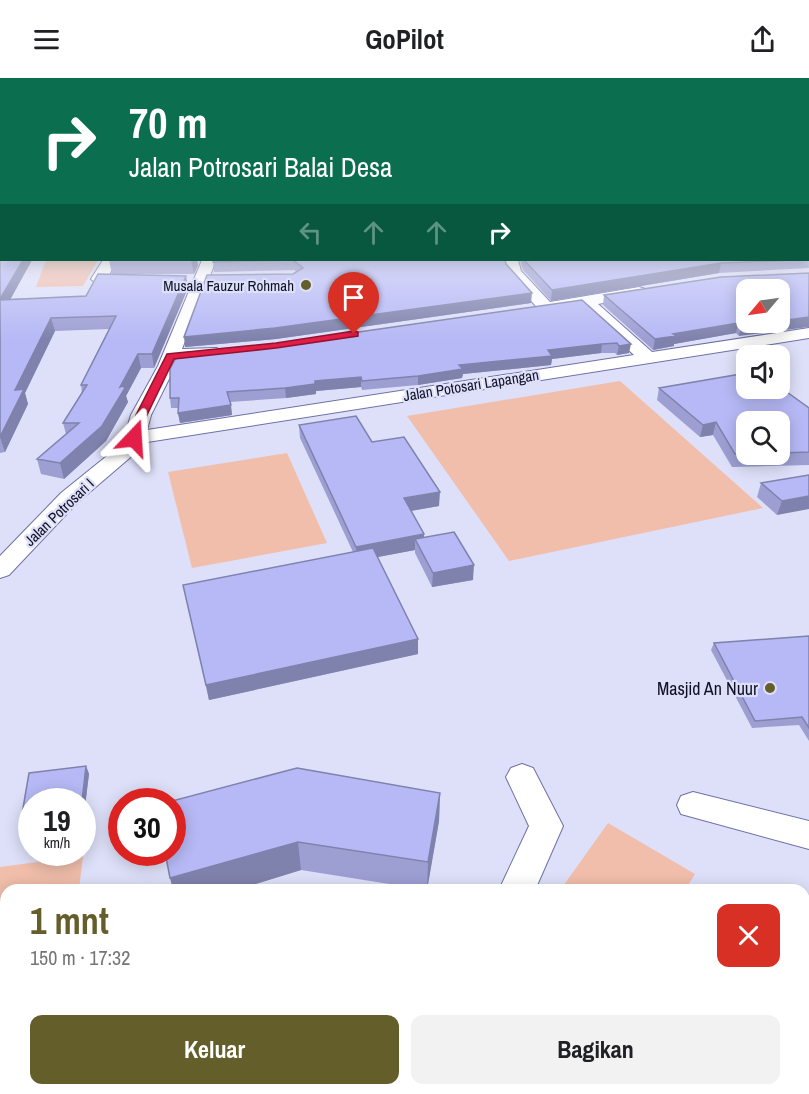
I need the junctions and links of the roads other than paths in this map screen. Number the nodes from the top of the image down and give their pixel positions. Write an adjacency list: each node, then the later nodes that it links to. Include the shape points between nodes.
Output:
1 (109, 261): 4 (street, via 99,279 102,281)
2 (209, 261): 11 (street, Jalan Potrosari I)
3 (511, 261): 7 (street, via 514,272)
4 (141, 282)
5 (658, 289): 6 (street)
6 (585, 301): 7 (street); 12 (street)
7 (546, 308): 8 (street)
8 (524, 311)
9 (809, 333): 12 (street, Jalan Potosari Lapangan)
10 (229, 350): 11 (street)
11 (170, 356): 13 (street, Jalan Potrosari I)
12 (647, 357): 13 (street, Jalan Potosari Lapangan, via 557,364)
13 (134, 438): 14 (street, Jalan Potrosari I, via 126,451 69,498)
14 (0, 570)
15 (522, 777): 18 (street, via 546,826)
16 (693, 805): 17 (street)
17 (809, 835)
18 (520, 884)

